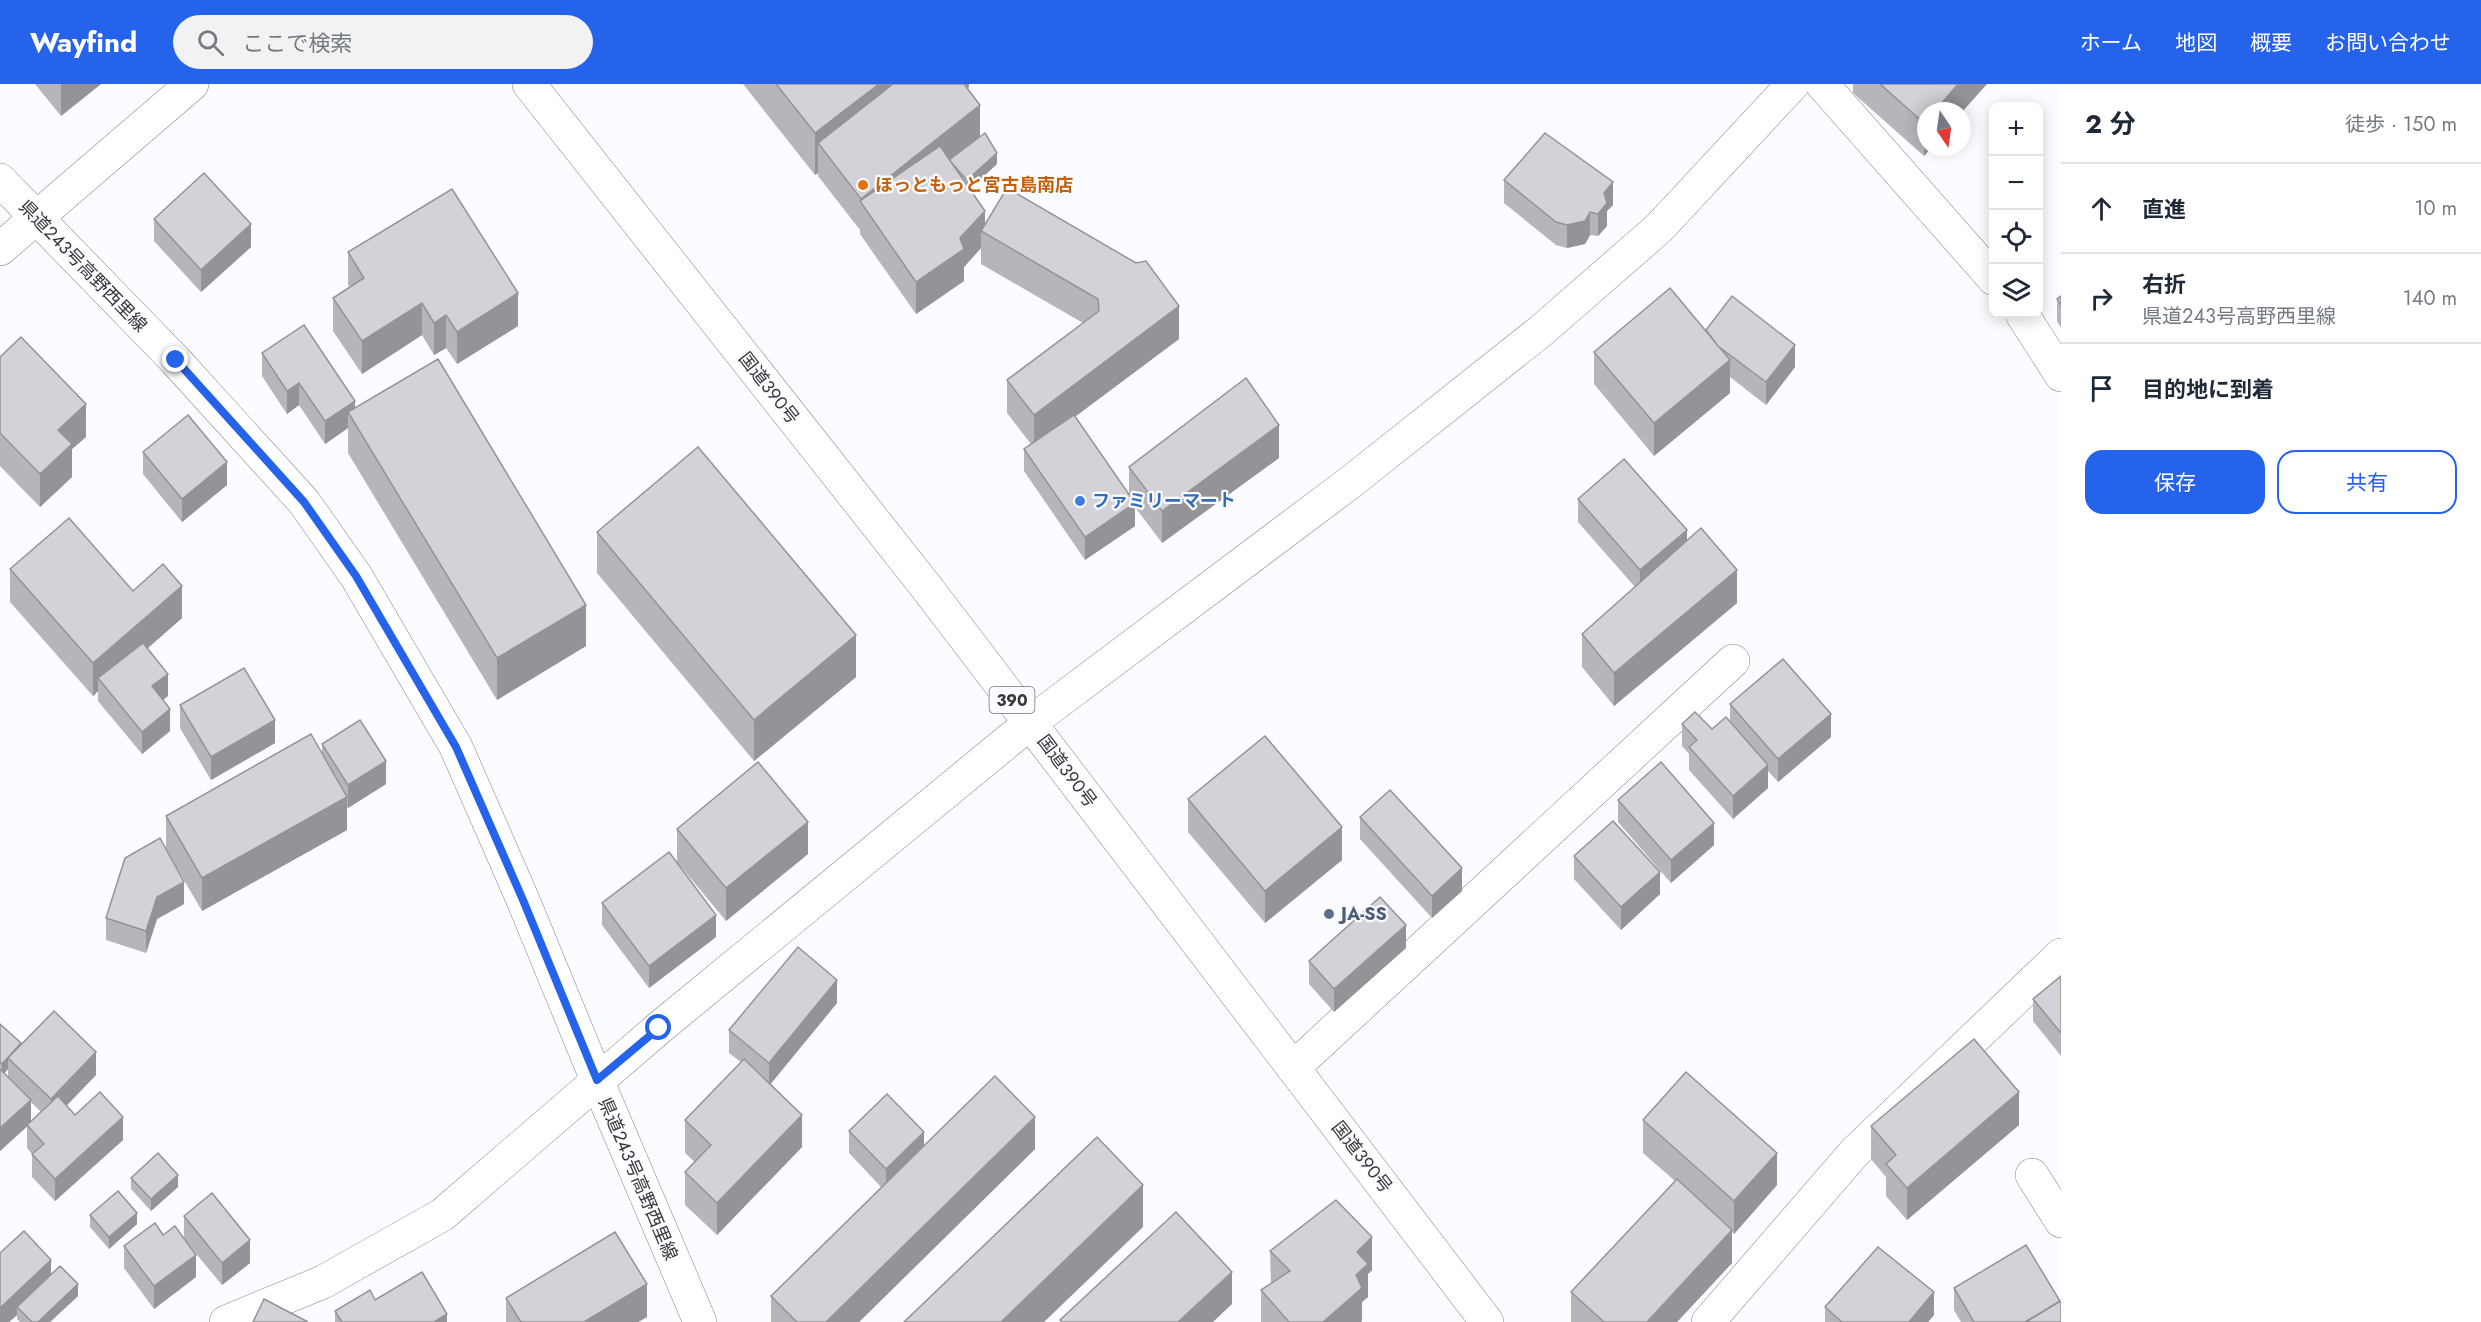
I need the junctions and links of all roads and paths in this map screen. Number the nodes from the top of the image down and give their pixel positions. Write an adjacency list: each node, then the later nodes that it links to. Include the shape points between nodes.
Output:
1 (192, 84): 6 (main road)
2 (529, 84): 12 (main road, 国道390号 / 390)
3 (1793, 84): 12 (main road, via 1659,228 1542,330 1352,481)
4 (1822, 84): 8 (main road)
5 (0, 180): 6 (main road, 県道243号高野西里線)
6 (35, 219): 7 (main road); 15 (main road, 県道243号高野西里線, via 176,360 304,502 356,576 456,747)
7 (0, 249)
8 (1989, 273)
9 (2025, 318): 10 (main road)
10 (2061, 375)
11 (1733, 661): 14 (main road)
12 (1030, 723): 14 (main road, 国道390号 / 390); 15 (main road)
13 (2061, 955): 21 (main road, via 1854,1153)
14 (1293, 1068): 20 (main road, 国道390号 / 390)
15 (597, 1080): 18 (main road, via 442,1215 324,1282); 19 (main road, 県道243号高野西里線)
16 (2032, 1175): 17 (main road)
17 (2061, 1221)
18 (226, 1322)
19 (700, 1322)
20 (1487, 1322)
21 (1708, 1322)

